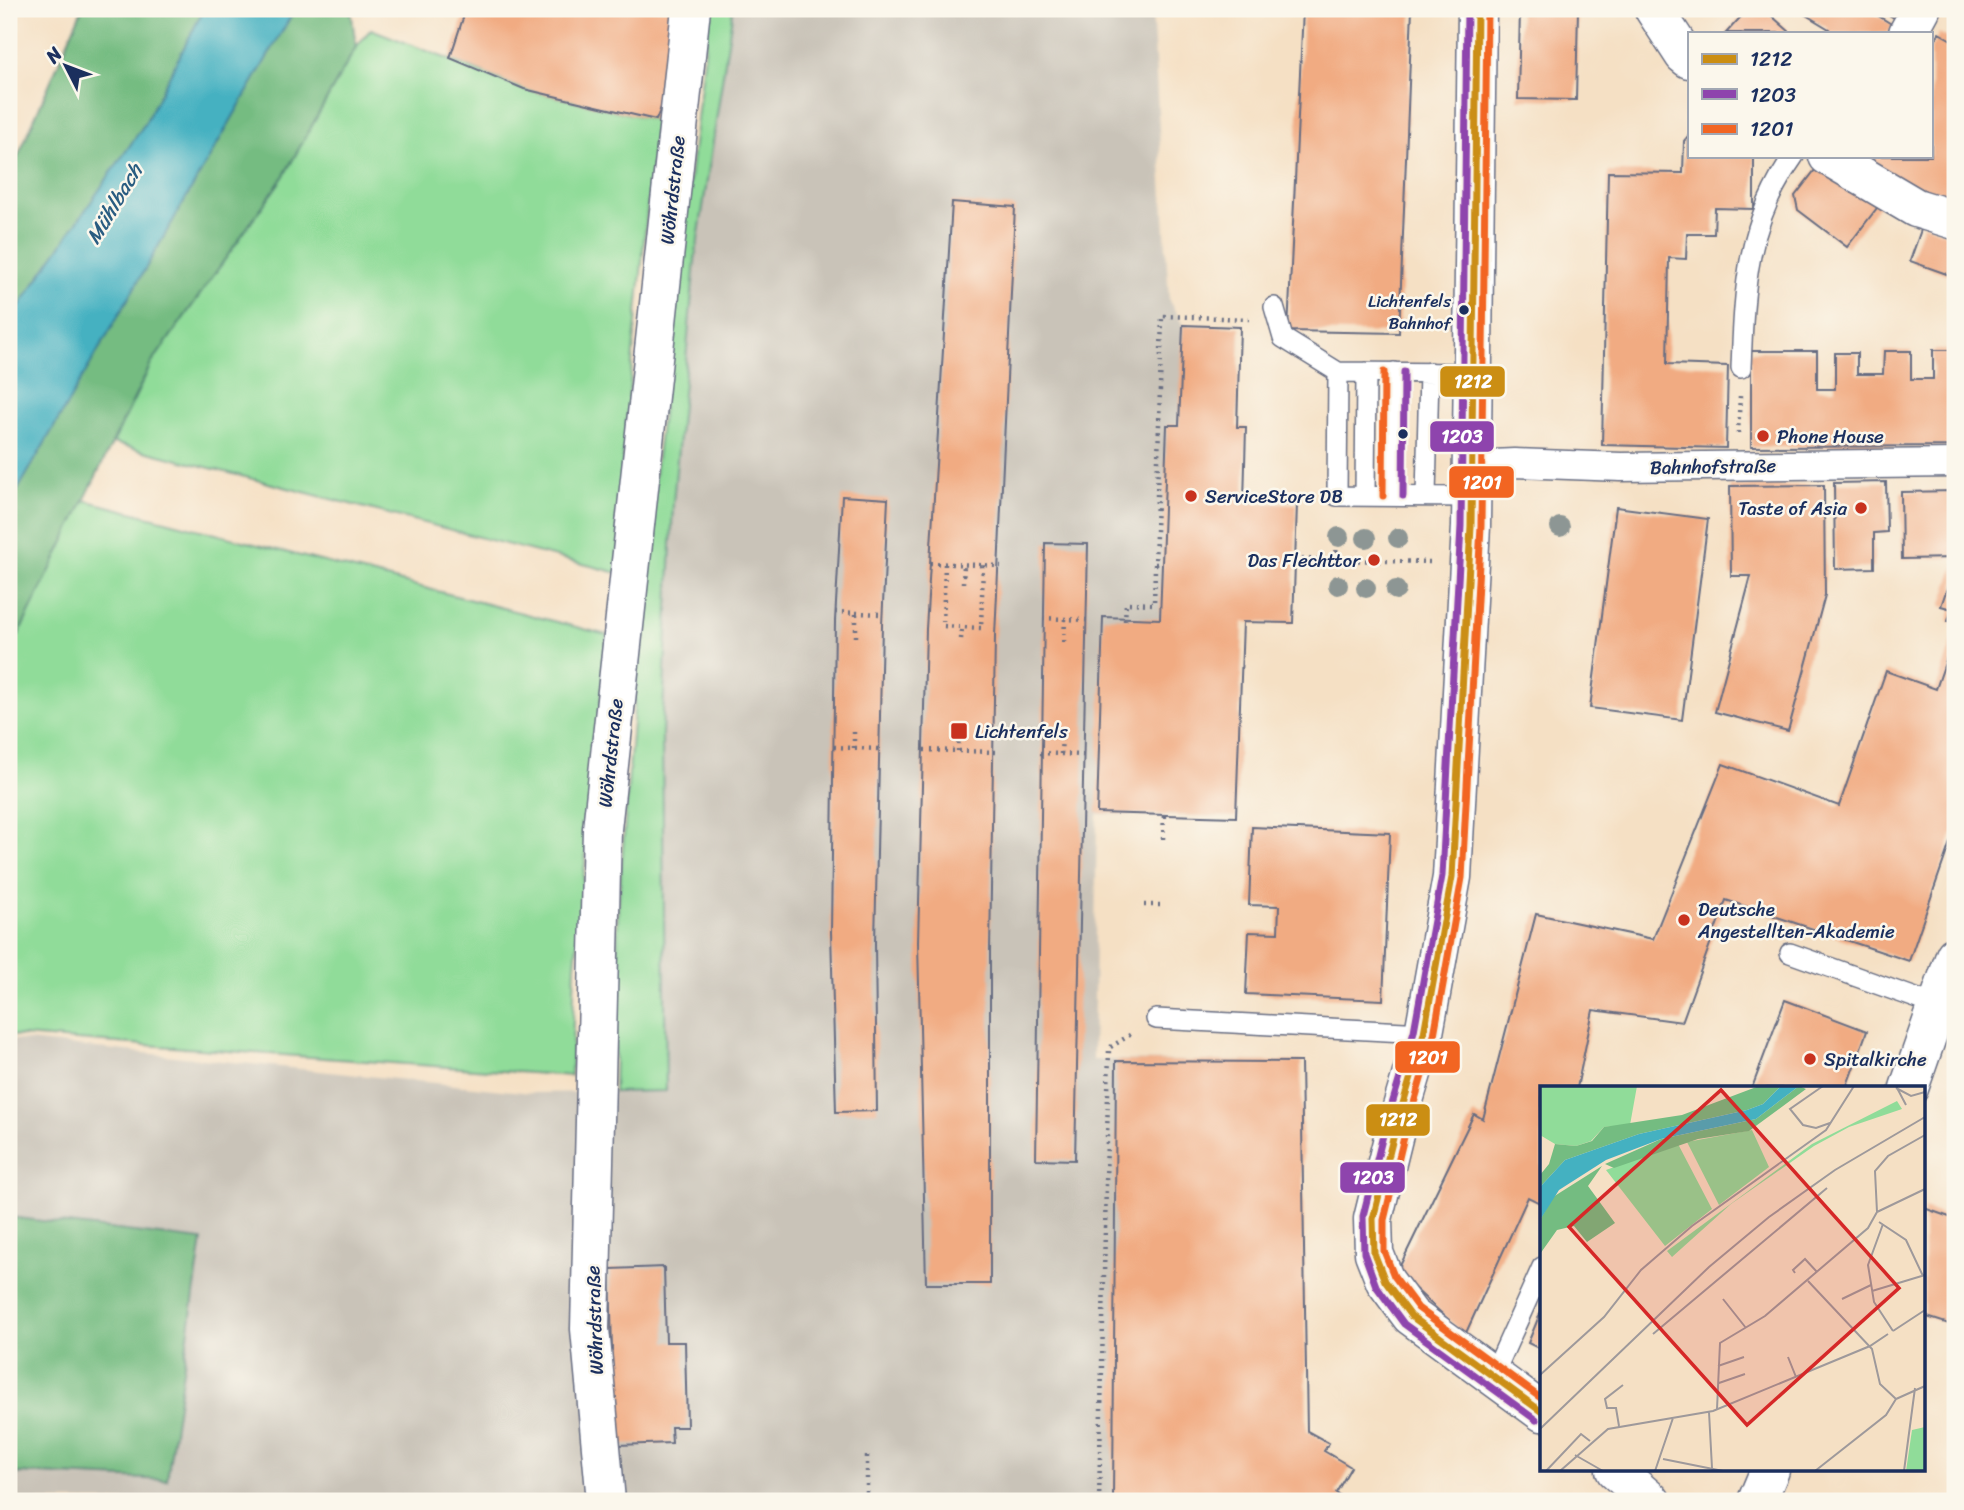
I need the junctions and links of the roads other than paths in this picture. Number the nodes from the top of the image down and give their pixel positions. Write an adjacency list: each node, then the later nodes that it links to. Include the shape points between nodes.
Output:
1 (691, 9): 33 (street, Wöhrdstraße, via 602,828 590,1329)
2 (1477, 9): 16 (street)
3 (1654, 9): 6 (street)
4 (1921, 9): 5 (street)
5 (1909, 32)
6 (1688, 58)
7 (1792, 158): 11 (lane, via 1765,206 1753,245 1744,288)
8 (1837, 158): 9 (street, via 1916,208)
9 (1955, 220)
10 (1277, 316): 12 (lane, via 1283,338)
11 (1741, 368)
12 (1338, 372): 13 (lane); 19 (lane, via 1337,496)
13 (1366, 372): 14 (lane); 19 (lane)
14 (1394, 372): 15 (lane); 20 (lane)
15 (1429, 372): 16 (lane); 21 (lane)
16 (1471, 373): 18 (street)
17 (1955, 463): 18 (street, Bahnhofstraße, via 1621,467 1514,463)
18 (1471, 481): 21 (lane); 26 (street, via 1452,877)
19 (1365, 496): 20 (lane)
20 (1393, 496): 21 (lane)
21 (1426, 496)
22 (1790, 953): 24 (lane)
23 (1955, 956): 24 (street)
24 (1938, 1006): 27 (street)
25 (1156, 1019): 26 (lane)
26 (1424, 1033): 29 (street, via 1374,1219 1374,1253 1385,1281 1411,1316)
27 (1910, 1086)
28 (1540, 1271): 29 (lane)
29 (1493, 1376): 30 (street)
30 (1540, 1411)
31 (1617, 1472): 34 (street)
32 (1769, 1472): 35 (street)
33 (606, 1501)
34 (1651, 1501)
35 (1758, 1501)

